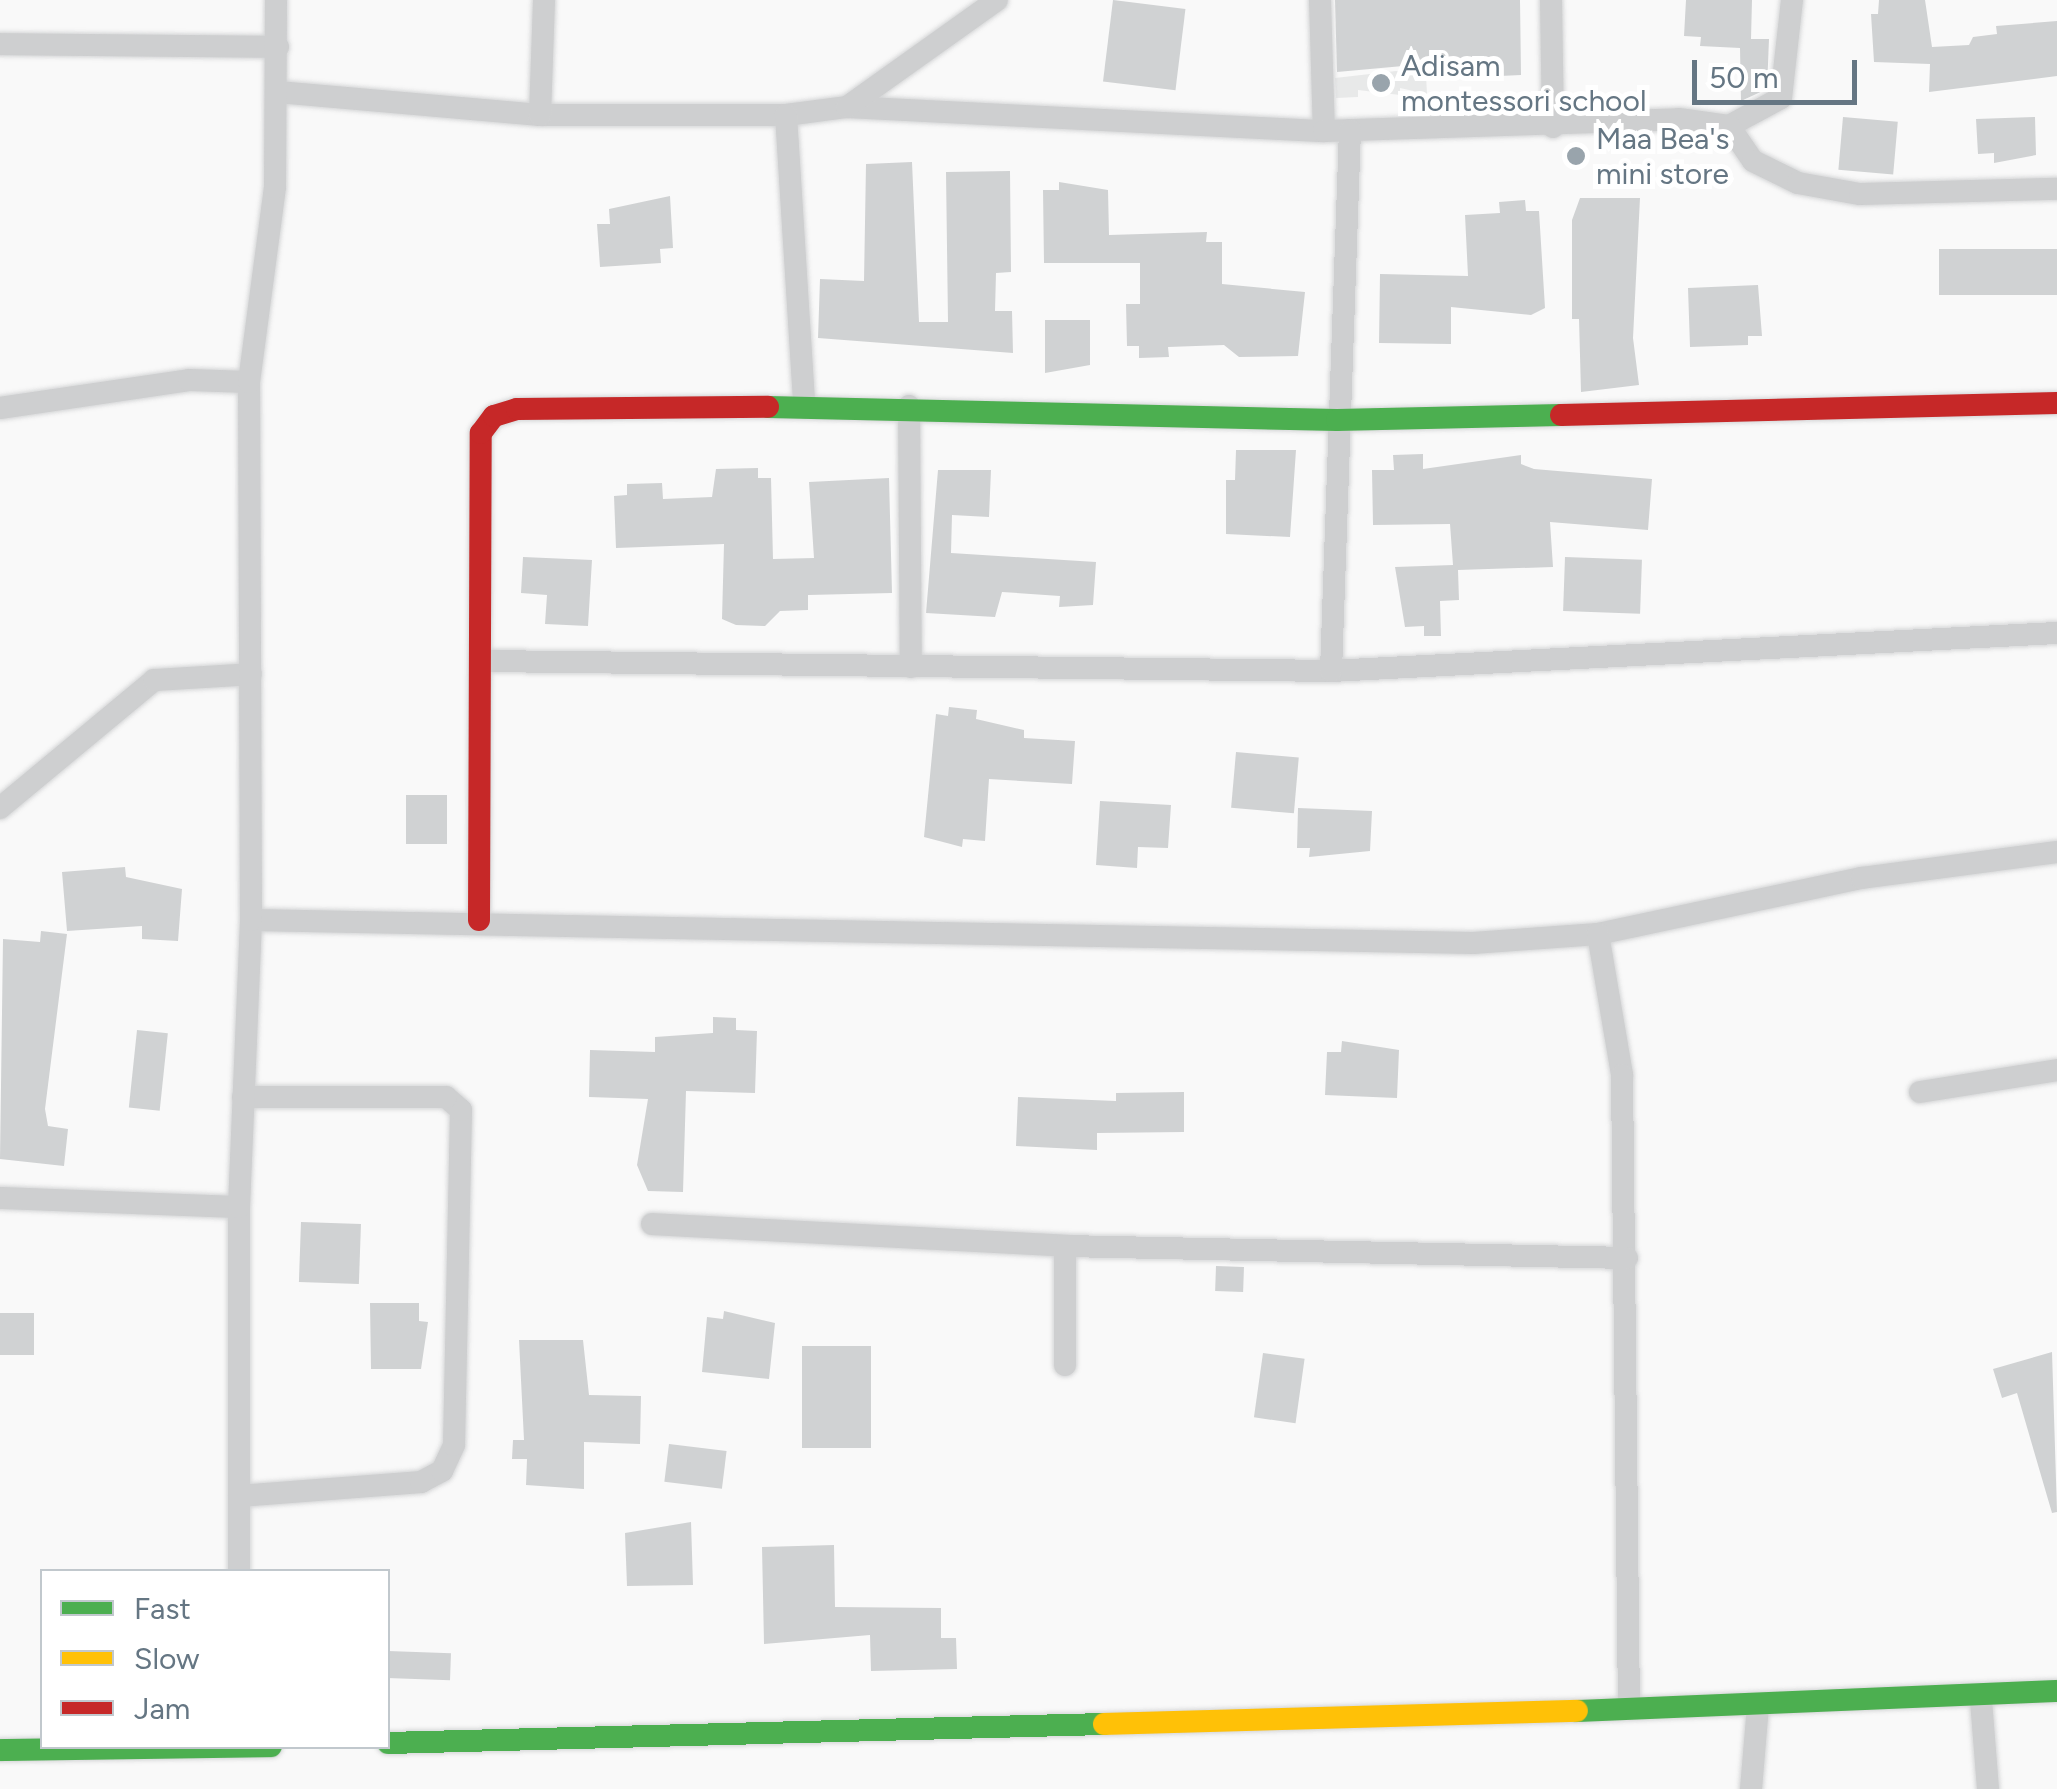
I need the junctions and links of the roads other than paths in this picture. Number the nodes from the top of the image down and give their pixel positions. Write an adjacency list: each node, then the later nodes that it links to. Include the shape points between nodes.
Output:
1 (276, 0): 8 (street)
2 (544, 0): 11 (street)
3 (997, 0): 10 (street)
4 (1320, 0): 15 (street)
5 (1551, 0): 14 (street)
6 (1792, 0): 13 (street, via 1781,98)
7 (0, 44): 8 (street)
8 (278, 47): 9 (street)
9 (278, 92): 11 (street); 18 (street, via 275,186)
10 (846, 107): 12 (street); 15 (street)
11 (540, 115): 12 (street)
12 (786, 115): 20 (street)
13 (1729, 126): 14 (street, via 1679,119); 17 (street, via 1753,161 1798,184 1860,194)
14 (1552, 127): 16 (street)
15 (1324, 130): 16 (street)
16 (1350, 130): 23 (street)
17 (2057, 189)
18 (249, 382): 22 (street, via 189,380); 28 (street)
19 (2057, 403): 23 (street)
20 (804, 405): 21 (street); 25 (street, via 517,408 494,416 482,433)
21 (909, 406): 23 (street); 26 (street)
22 (0, 408)
23 (1338, 420): 27 (street)
24 (2057, 633): 27 (street)
25 (482, 661): 26 (street); 32 (street)
26 (911, 667): 27 (street)
27 (1332, 671)
28 (251, 674): 29 (street, via 154,680); 31 (street)
29 (0, 808)
30 (2057, 852): 33 (street, via 1862,878)
31 (251, 920): 32 (street); 36 (street)
32 (479, 920): 33 (street, via 1474,943)
33 (1598, 934): 41 (street, via 1622,1075)
34 (2057, 1070): 35 (street)
35 (1920, 1092)
36 (243, 1096): 38 (street); 43 (street, via 446,1098 462,1110 454,1444 442,1470 421,1482)
37 (0, 1198): 38 (street)
38 (239, 1208): 43 (street)
39 (652, 1224): 40 (street)
40 (1065, 1246): 41 (street); 42 (street)
41 (1626, 1258): 48 (street)
42 (1065, 1365)
43 (239, 1496): 44 (street)
44 (238, 1569)
45 (2057, 1692): 46 (street)
46 (1982, 1700): 47 (street); 53 (street)
47 (1758, 1706): 48 (street); 52 (street)
48 (1629, 1707): 49 (street)
49 (390, 1743)
50 (79, 1749): 51 (street)
51 (0, 1750)
52 (1751, 1789)
53 (1988, 1789)

